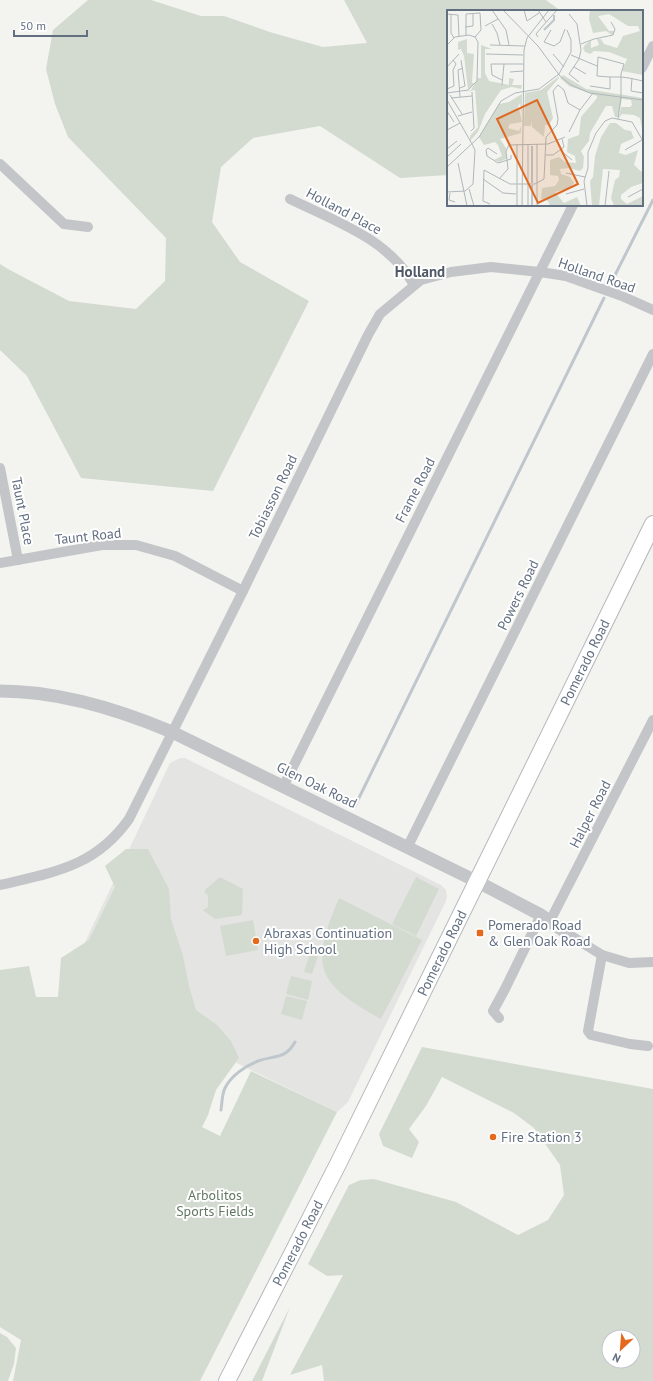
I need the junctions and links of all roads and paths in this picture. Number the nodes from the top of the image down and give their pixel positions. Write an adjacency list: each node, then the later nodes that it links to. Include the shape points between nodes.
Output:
1 (653, 46): 2 (street)
2 (643, 66)
3 (0, 164): 6 (street, via 64,224)
4 (290, 199): 8 (street, Holland Place, via 372,240 389,252)
5 (573, 206): 7 (street, Frame Road)
6 (88, 227)
7 (540, 272): 8 (street, Holland Road, via 491,267 451,272 421,280); 9 (street, Holland Road, via 566,276); 19 (street, Frame Road)
8 (414, 285): 15 (street, Tobiasson Road, via 380,314 368,335)
9 (653, 310)
10 (653, 354): 20 (street, Powers Road)
11 (0, 468): 13 (street, Taunt Place)
12 (653, 524): 21 (main road, Pomerado Road)
13 (18, 560): 14 (street, Taunt Road); 15 (street, Taunt Road, via 102,545 136,545 175,556)
14 (0, 563)
15 (243, 591): 18 (street, Tobiasson Road)
16 (0, 691): 18 (street, Glen Oak Road, via 76,700)
17 (653, 720): 23 (street, Halper Road)
18 (172, 732): 19 (street, Glen Oak Road); 22 (street, Tobiasson Road, via 129,818 104,846 58,872)
19 (283, 787): 20 (street, Glen Oak Road)
20 (408, 848): 21 (street, Glen Oak Road)
21 (478, 882): 23 (street, Glen Oak Road); 29 (main road, Pomerado Road)
22 (0, 885)
23 (546, 918): 24 (street, Glen Oak Road); 27 (street, Halper Road, via 493,1010)
24 (568, 934): 25 (street, Glen Oak Road)
25 (602, 955): 26 (street, Glen Oak Road, via 629,963); 28 (street, via 588,1031 590,1035)
26 (653, 962)
27 (499, 1018)
28 (648, 1046)
29 (227, 1381)

